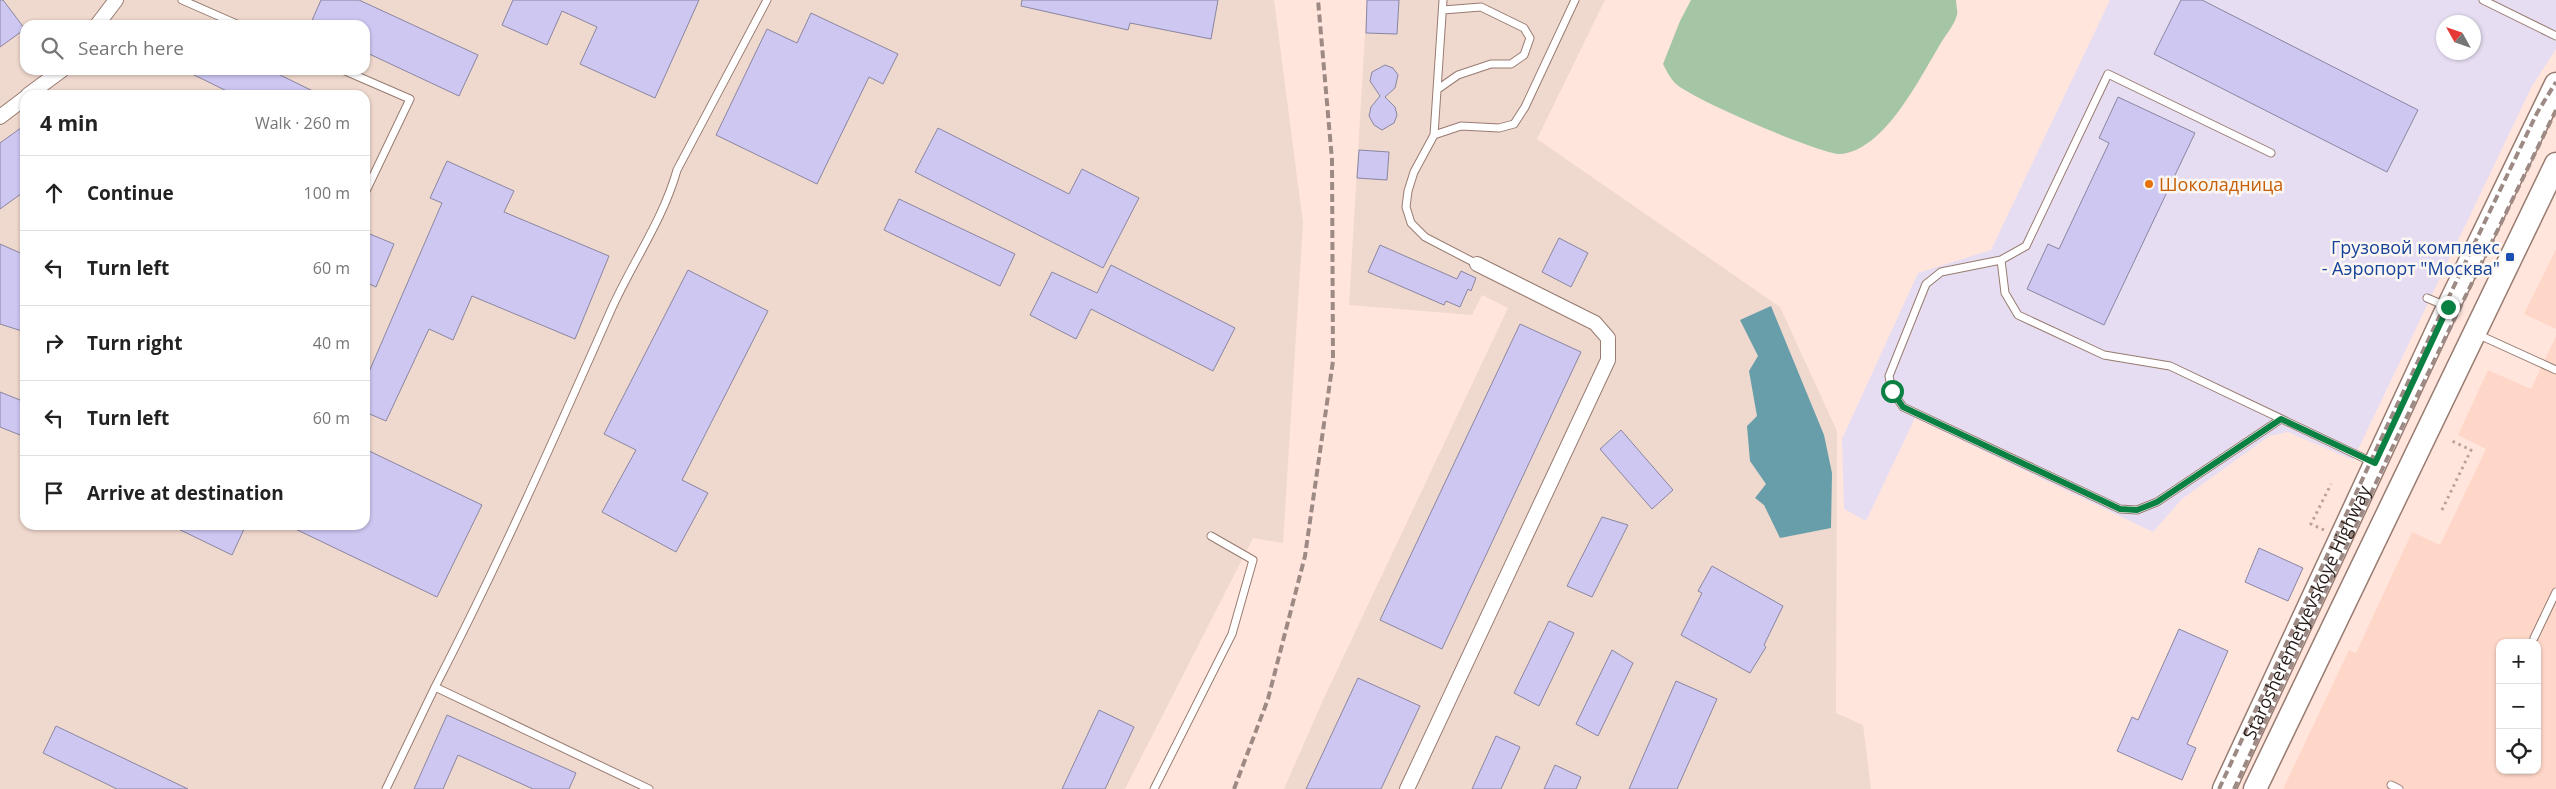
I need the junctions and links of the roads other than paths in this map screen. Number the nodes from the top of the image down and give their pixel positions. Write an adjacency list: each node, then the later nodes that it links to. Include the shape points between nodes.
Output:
1 (116, 0): 8 (street)
2 (182, 0): 9 (lane)
3 (767, 0): 33 (lane, via 677,170 669,198 613,307 489,583)
4 (1443, 0): 7 (lane)
5 (1575, 0): 18 (lane, via 1514,124 1499,128 1461,126)
6 (2483, 0): 10 (lane)
7 (1443, 10): 14 (lane); 14 (lane, via 1480,8 1524,28 1530,38 1524,55 1511,64 1492,64 1458,75)
8 (101, 20)
9 (228, 20)
10 (2556, 36)
11 (55, 75): 15 (street)
12 (355, 75): 21 (lane, via 410,99)
13 (2556, 84): 25 (main road, Starosheremetyevskoye Highway)
14 (1438, 89): 18 (lane)
15 (35, 90)
16 (20, 102): 17 (street)
17 (0, 116)
18 (1434, 135): 23 (lane, via 1414,172 1408,191 1406,207 1411,223 1425,238)
19 (2271, 153): 22 (lane, via 2108,74 2026,246)
20 (2556, 164): 26 (main road, Starosheremetyevskoye Highway)
21 (370, 183)
22 (2001, 260): 28 (lane, via 2005,293 2018,315 2104,355 2170,366); 28 (lane, via 1940,272 1926,284 1889,376 1892,391 1903,407 2120,509 2137,510 2157,502)
23 (1477, 264): 38 (street, via 1596,322 1608,338 1608,360)
24 (2427, 298): 25 (lane)
25 (2448, 307): 29 (main road, Starosheremetyevskoye Highway)
26 (2473, 333): 27 (lane); 40 (main road, Starosheremetyevskoye Highway)
27 (2556, 370)
28 (2281, 419): 29 (lane)
29 (2375, 463): 39 (main road, Starosheremetyevskoye Highway)
30 (1211, 536): 37 (lane, via 1253,560 1232,634)
31 (2556, 592): 32 (lane)
32 (2534, 638)
33 (435, 687): 35 (lane); 36 (lane)
34 (2391, 785): 41 (lane)
35 (386, 789)
36 (649, 789)
37 (1154, 789)
38 (1407, 789)
39 (2224, 789)
40 (2255, 789)
41 (2399, 789)

